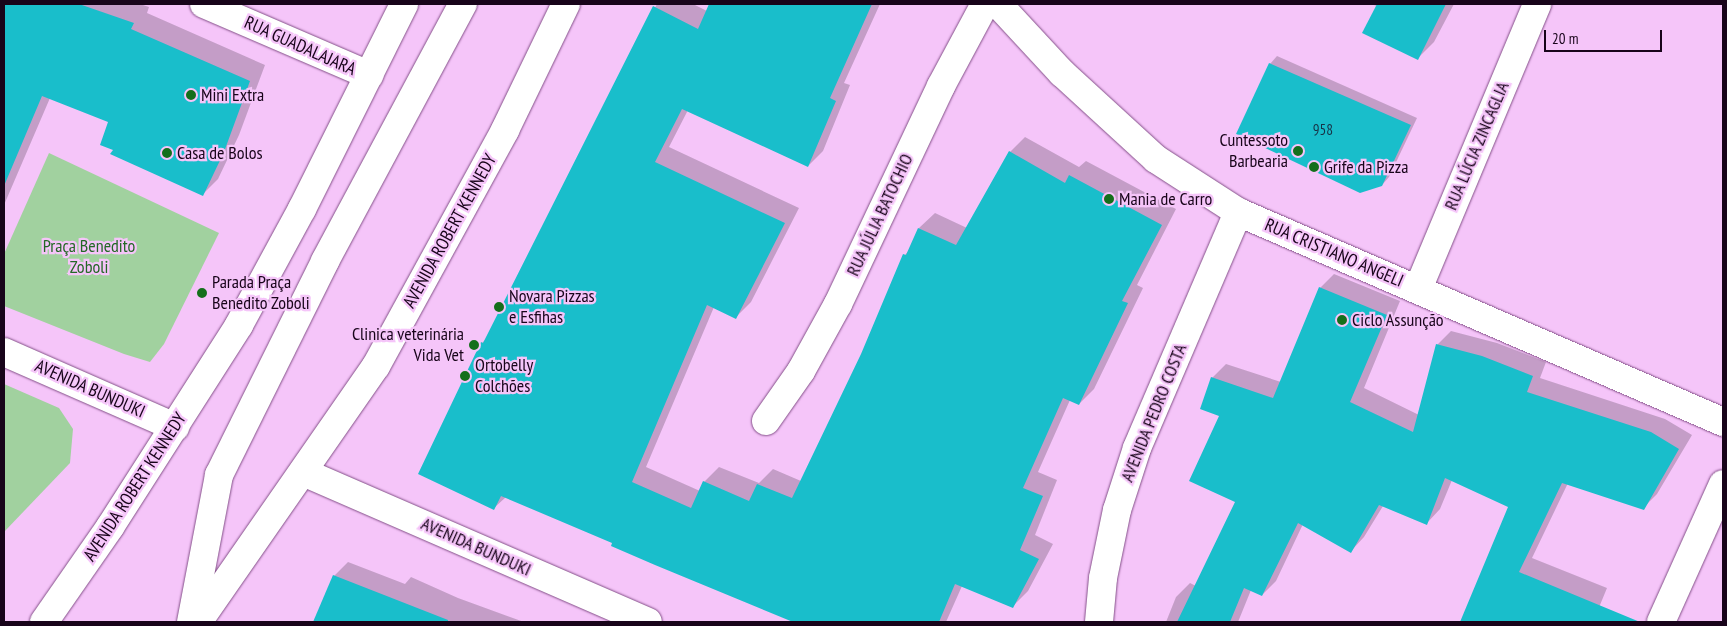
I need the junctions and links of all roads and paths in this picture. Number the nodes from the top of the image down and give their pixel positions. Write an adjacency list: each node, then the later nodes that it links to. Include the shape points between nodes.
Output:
1 (204, 4): 8 (street, RUA GUADALAJARA)
2 (404, 4): 8 (street, AVENIDA ROBERT KENNEDY)
3 (463, 4): 18 (street, via 325,261 219,475)
4 (566, 4): 15 (street, AVENIDA ROBERT KENNEDY, via 505,130 376,366)
5 (985, 4): 12 (street, RUA JÚLIA BATOCHIO, via 941,86 838,304 801,371)
6 (998, 4): 9 (street, RUA CRISTIANO ANGELI, via 1062,73 1156,159)
7 (1537, 4): 10 (street, RUA LÚCIA ZINCAGLIA)
8 (368, 75): 14 (street, AVENIDA ROBERT KENNEDY, via 302,209 239,325)
9 (1238, 212): 10 (street, RUA CRISTIANO ANGELI); 21 (street, AVENIDA PEDRO COSTA, via 1138,448 1117,510 1103,578)
10 (1418, 290): 13 (street, RUA CRISTIANO ANGELI)
11 (4, 352): 14 (street, AVENIDA BUNDUKI)
12 (766, 421)
13 (1723, 422)
14 (175, 427): 17 (street, AVENIDA ROBERT KENNEDY)
15 (303, 472): 19 (street, AVENIDA ROBERT KENNEDY); 20 (street, AVENIDA BUNDUKI)
16 (1723, 484): 22 (street)
17 (44, 622)
18 (191, 622)
19 (198, 622)
20 (648, 622)
21 (1099, 622)
22 (1661, 622)

